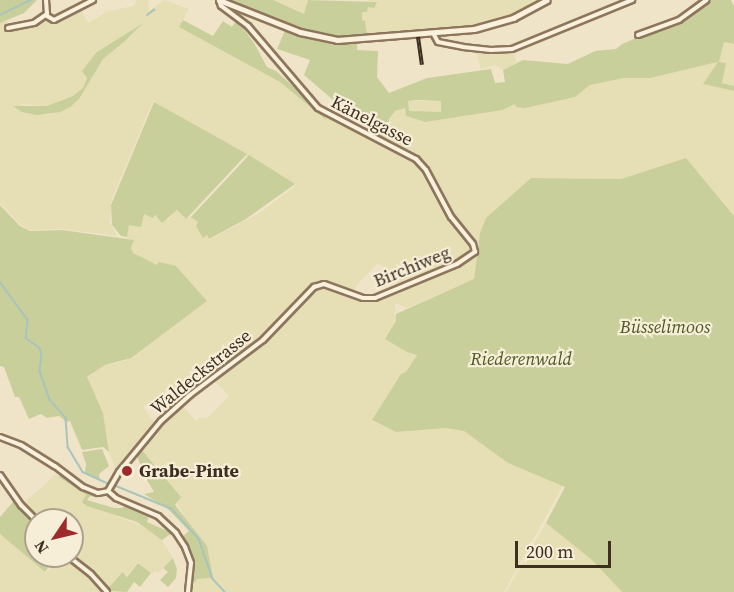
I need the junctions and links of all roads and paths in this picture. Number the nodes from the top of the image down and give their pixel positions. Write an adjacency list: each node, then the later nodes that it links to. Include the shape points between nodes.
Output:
1 (46, 0): 7 (street)
2 (93, 0): 7 (street, via 56,19)
3 (219, 0): 9 (street, via 321,38); 11 (street, Känelgasse, via 248,26 318,108 416,159)
4 (547, 0): 9 (street, via 491,25)
5 (632, 0): 9 (street, via 512,49 438,42)
6 (707, 0): 10 (street, via 679,20)
7 (47, 14): 8 (street, via 34,23)
8 (8, 28)
9 (433, 33)
10 (638, 36)
11 (475, 252): 12 (street, Birchiweg, via 458,264 375,298 363,298)
12 (322, 284): 15 (street, Waldeckstrasse, via 310,290 263,340 179,404 152,432)
13 (0, 437): 15 (street, via 38,455 83,487 98,493)
14 (0, 475): 16 (street)
15 (108, 491): 19 (street, via 158,516 176,533 190,563)
16 (24, 509)
17 (83, 568): 18 (street)
18 (107, 592)
19 (188, 592)

